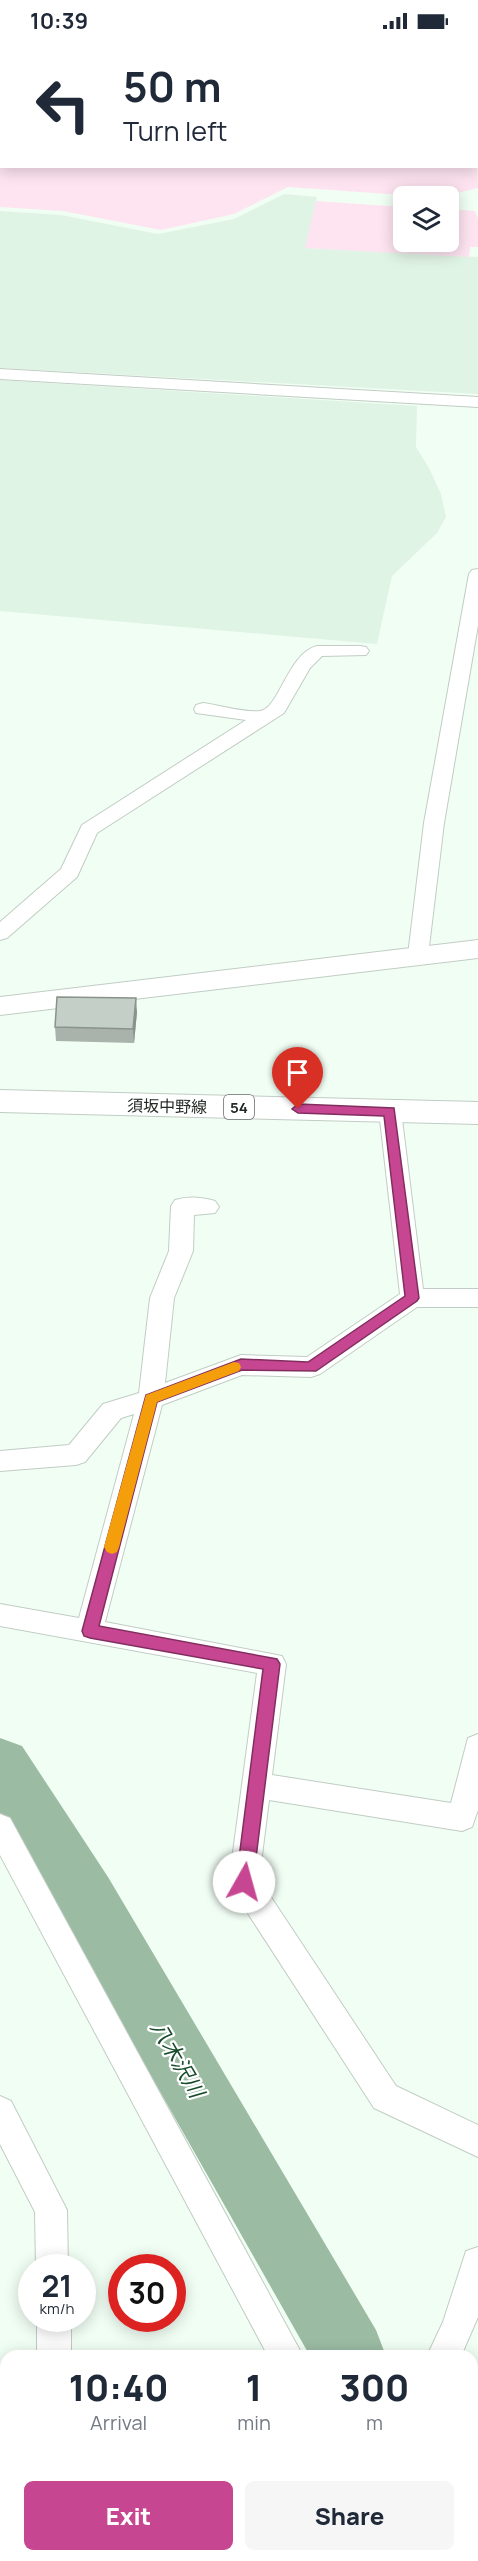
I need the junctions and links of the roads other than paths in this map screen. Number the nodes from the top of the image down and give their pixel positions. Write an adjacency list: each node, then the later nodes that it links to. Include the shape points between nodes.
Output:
1 (0, 374): 2 (street)
2 (478, 402)
3 (478, 574): 9 (street, via 434,824)
4 (360, 651): 6 (street, via 317,651 302,665 277,709)
5 (203, 709): 6 (street)
6 (263, 717): 7 (street, via 88,829 70,872)
7 (0, 933)
8 (478, 949): 9 (street)
9 (418, 955): 10 (street)
10 (0, 1006)
11 (0, 1101): 12 (main road, 須坂中野線 / 54)
12 (390, 1111): 13 (main road, 須坂中野線 / 54); 15 (street)
13 (478, 1113)
14 (207, 1207): 17 (street, via 183,1206 181,1251 162,1298)
15 (412, 1298): 16 (street); 17 (street, via 311,1367 241,1365)
16 (478, 1298)
17 (151, 1399): 18 (street, via 112,1411 76,1455); 20 (street)
18 (0, 1461)
19 (0, 1615): 20 (street)
20 (90, 1631): 22 (street, via 272,1664)
21 (478, 1747): 22 (street, via 462,1818)
22 (256, 1785): 25 (street, via 244,1882 385,2097)
23 (0, 1827): 31 (street)
24 (0, 2112): 26 (street, via 51,2210)
25 (478, 2141)
26 (52, 2254)
27 (478, 2263): 29 (street)
28 (54, 2332): 30 (street)
29 (460, 2340)
30 (54, 2350)
31 (283, 2350)

